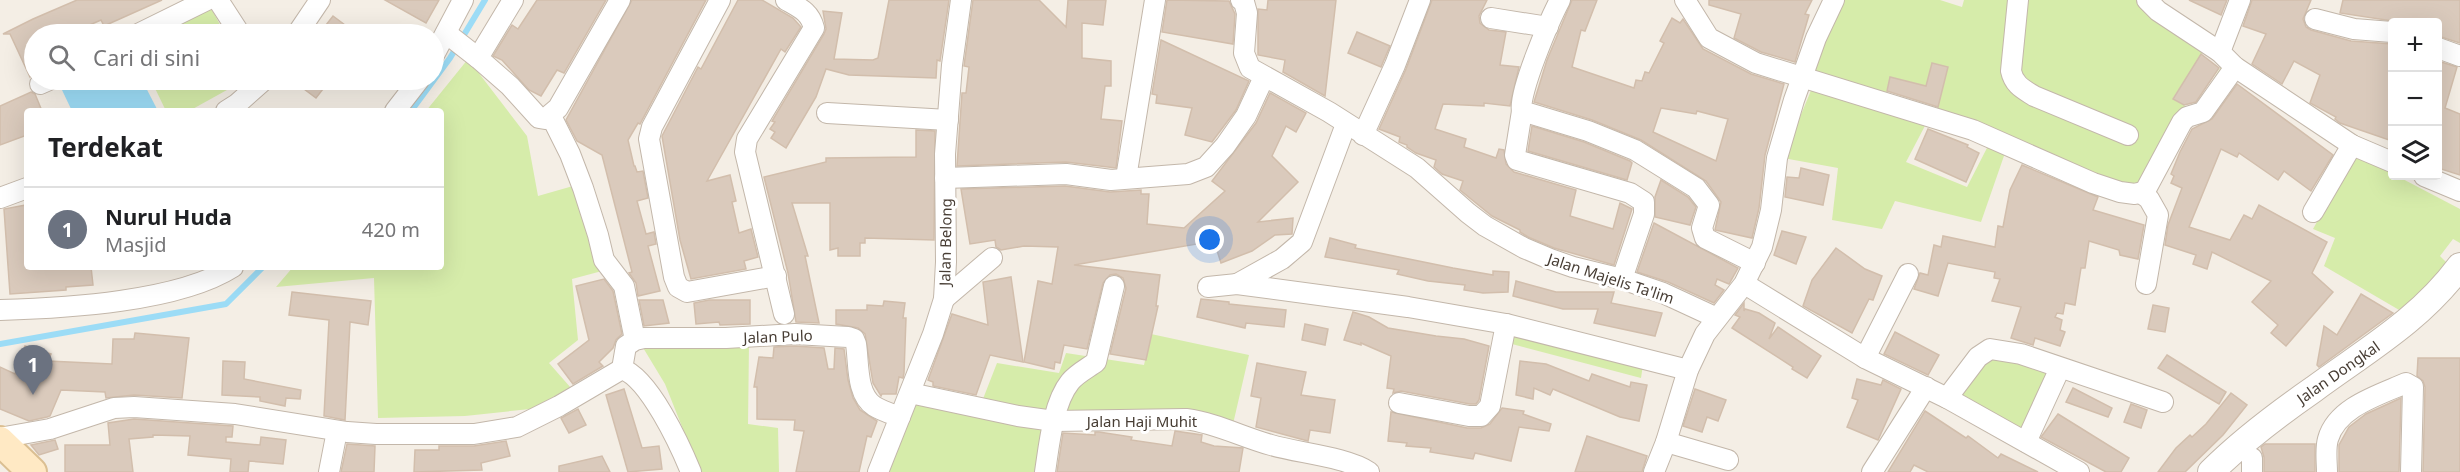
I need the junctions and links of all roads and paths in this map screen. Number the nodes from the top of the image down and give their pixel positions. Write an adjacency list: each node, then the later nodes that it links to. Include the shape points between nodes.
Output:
1 (207, 0): 21 (street)
2 (218, 0): 22 (street)
3 (320, 0): 23 (street)
4 (463, 0): 26 (street)
5 (513, 0): 31 (street)
6 (620, 0): 41 (street)
7 (720, 0): 61 (street, via 649,139 674,277 678,287 687,292)
8 (786, 0): 61 (street, via 806,11 814,28 747,139 746,152)
9 (961, 0): 42 (street, Jalan Belong)
10 (1155, 0): 49 (street)
11 (1241, 0): 33 (street, Jalan Majelis Ta'lim, via 1247,13 1246,62)
12 (1420, 0): 44 (street)
13 (1560, 0): 24 (street)
14 (1685, 0): 34 (street, via 1709,38 1756,63)
15 (1834, 0): 34 (street)
16 (2018, 0): 45 (street, via 2013,80 2034,96)
17 (2147, 0): 29 (street)
18 (2240, 0): 29 (street)
19 (1491, 18): 24 (street)
20 (2315, 19): 25 (street, via 2354,29)
21 (158, 24)
22 (234, 24)
23 (304, 24)
24 (1548, 27): 39 (street, via 1522,98)
25 (2388, 32)
26 (448, 35): 27 (street); 31 (street)
27 (444, 41)
28 (2442, 49): 30 (street)
29 (2220, 52): 32 (street)
30 (2460, 56)
31 (476, 57): 41 (street, via 539,118)
32 (2235, 67): 46 (street); 53 (street, via 2202,112 2182,122)
33 (1264, 77): 43 (street, Jalan Majelis Ta'lim); 49 (street, via 1246,116 1206,167 1180,175)
34 (1802, 78): 53 (street, via 1972,130 2093,183 2127,194); 57 (street, via 1778,158 1767,229)
35 (253, 90): 37 (street)
36 (411, 90): 38 (street)
37 (230, 108)
38 (397, 108)
39 (1522, 111): 57 (street, via 1625,145 1693,185 1709,205 1702,228 1705,238); 62 (street, via 1517,160 1630,193 1644,202 1644,214)
40 (827, 113): 42 (street)
41 (551, 116): 73 (street, via 583,188 604,261 624,286)
42 (948, 120): 48 (street, Jalan Belong)
43 (1346, 124): 44 (street, Jalan Majelis Ta'lim); 63 (street, via 1302,242 1282,259)
44 (1363, 135): 62 (street, Jalan Majelis Ta'lim, via 1417,168 1485,226 1524,248 1573,267)
45 (2128, 135)
46 (2352, 145): 47 (street); 55 (street)
47 (2388, 160)
48 (945, 178): 49 (street, via 1065,174); 68 (street, Jalan Belong)
49 (1126, 178)
50 (2434, 180): 52 (street)
51 (24, 189): 54 (street)
52 (2460, 191)
53 (2141, 193): 64 (street, via 2158,215)
54 (0, 198)
55 (2313, 212)
56 (992, 258): 68 (street)
57 (1755, 263): 71 (street, via 1736,296)
58 (2460, 266): 99 (street, Jalan Dongkal, via 2414,317 2285,410)
59 (227, 270): 69 (street, via 177,290 127,299)
60 (1908, 274): 74 (street)
61 (776, 276): 70 (street)
62 (1622, 279): 71 (street, Jalan Majelis Ta'lim)
63 (1237, 284): 67 (street); 72 (street)
64 (2146, 284)
65 (1114, 286): 84 (street, via 1096,362 1071,380)
66 (1748, 286): 74 (street)
67 (1208, 287)
68 (944, 299): 79 (street, Jalan Belong)
69 (0, 310)
70 (784, 314)
71 (1717, 318): 77 (street, via 1705,333)
72 (1506, 324): 77 (street); 82 (street, via 1490,406 1481,416)
73 (635, 340): 76 (street, via 623,351); 83 (street, Jalan Pulo, via 795,334 848,337 856,344 861,386 867,400)
74 (1865, 358): 78 (street)
75 (2060, 368): 80 (street, via 2021,354 1990,349 1978,357); 81 (street); 88 (street)
76 (622, 369): 85 (street, via 517,427 474,434); 93 (street, via 629,371 648,392)
77 (1688, 370): 87 (street)
78 (1926, 387): 80 (street); 98 (street)
79 (910, 393): 83 (street, Jalan Belong); 84 (street, Jalan Haji Muhit)
80 (1947, 398): 88 (street)
81 (2163, 402)
82 (1399, 403)
83 (900, 417): 94 (street, Jalan Belong)
84 (1054, 421): 95 (street); 96 (street, Jalan Haji Muhit, via 1208,422 1267,444)
85 (336, 431): 86 (street, via 235,414 134,407 114,408); 92 (street)
86 (0, 440): 91 (main road)
87 (1666, 442): 89 (street); 97 (street)
88 (2026, 442): 90 (street)
89 (1728, 460)
90 (2070, 470)
91 (32, 472)
92 (329, 472)
93 (691, 472)
94 (878, 472)
95 (1045, 472)
96 (1369, 472)
97 (1654, 472)
98 (1872, 472)
99 (2211, 472)
100 (2327, 472): 101 (street, via 2327,441 2333,426 2360,403 2406,383 2412,387)
101 (2411, 472)

